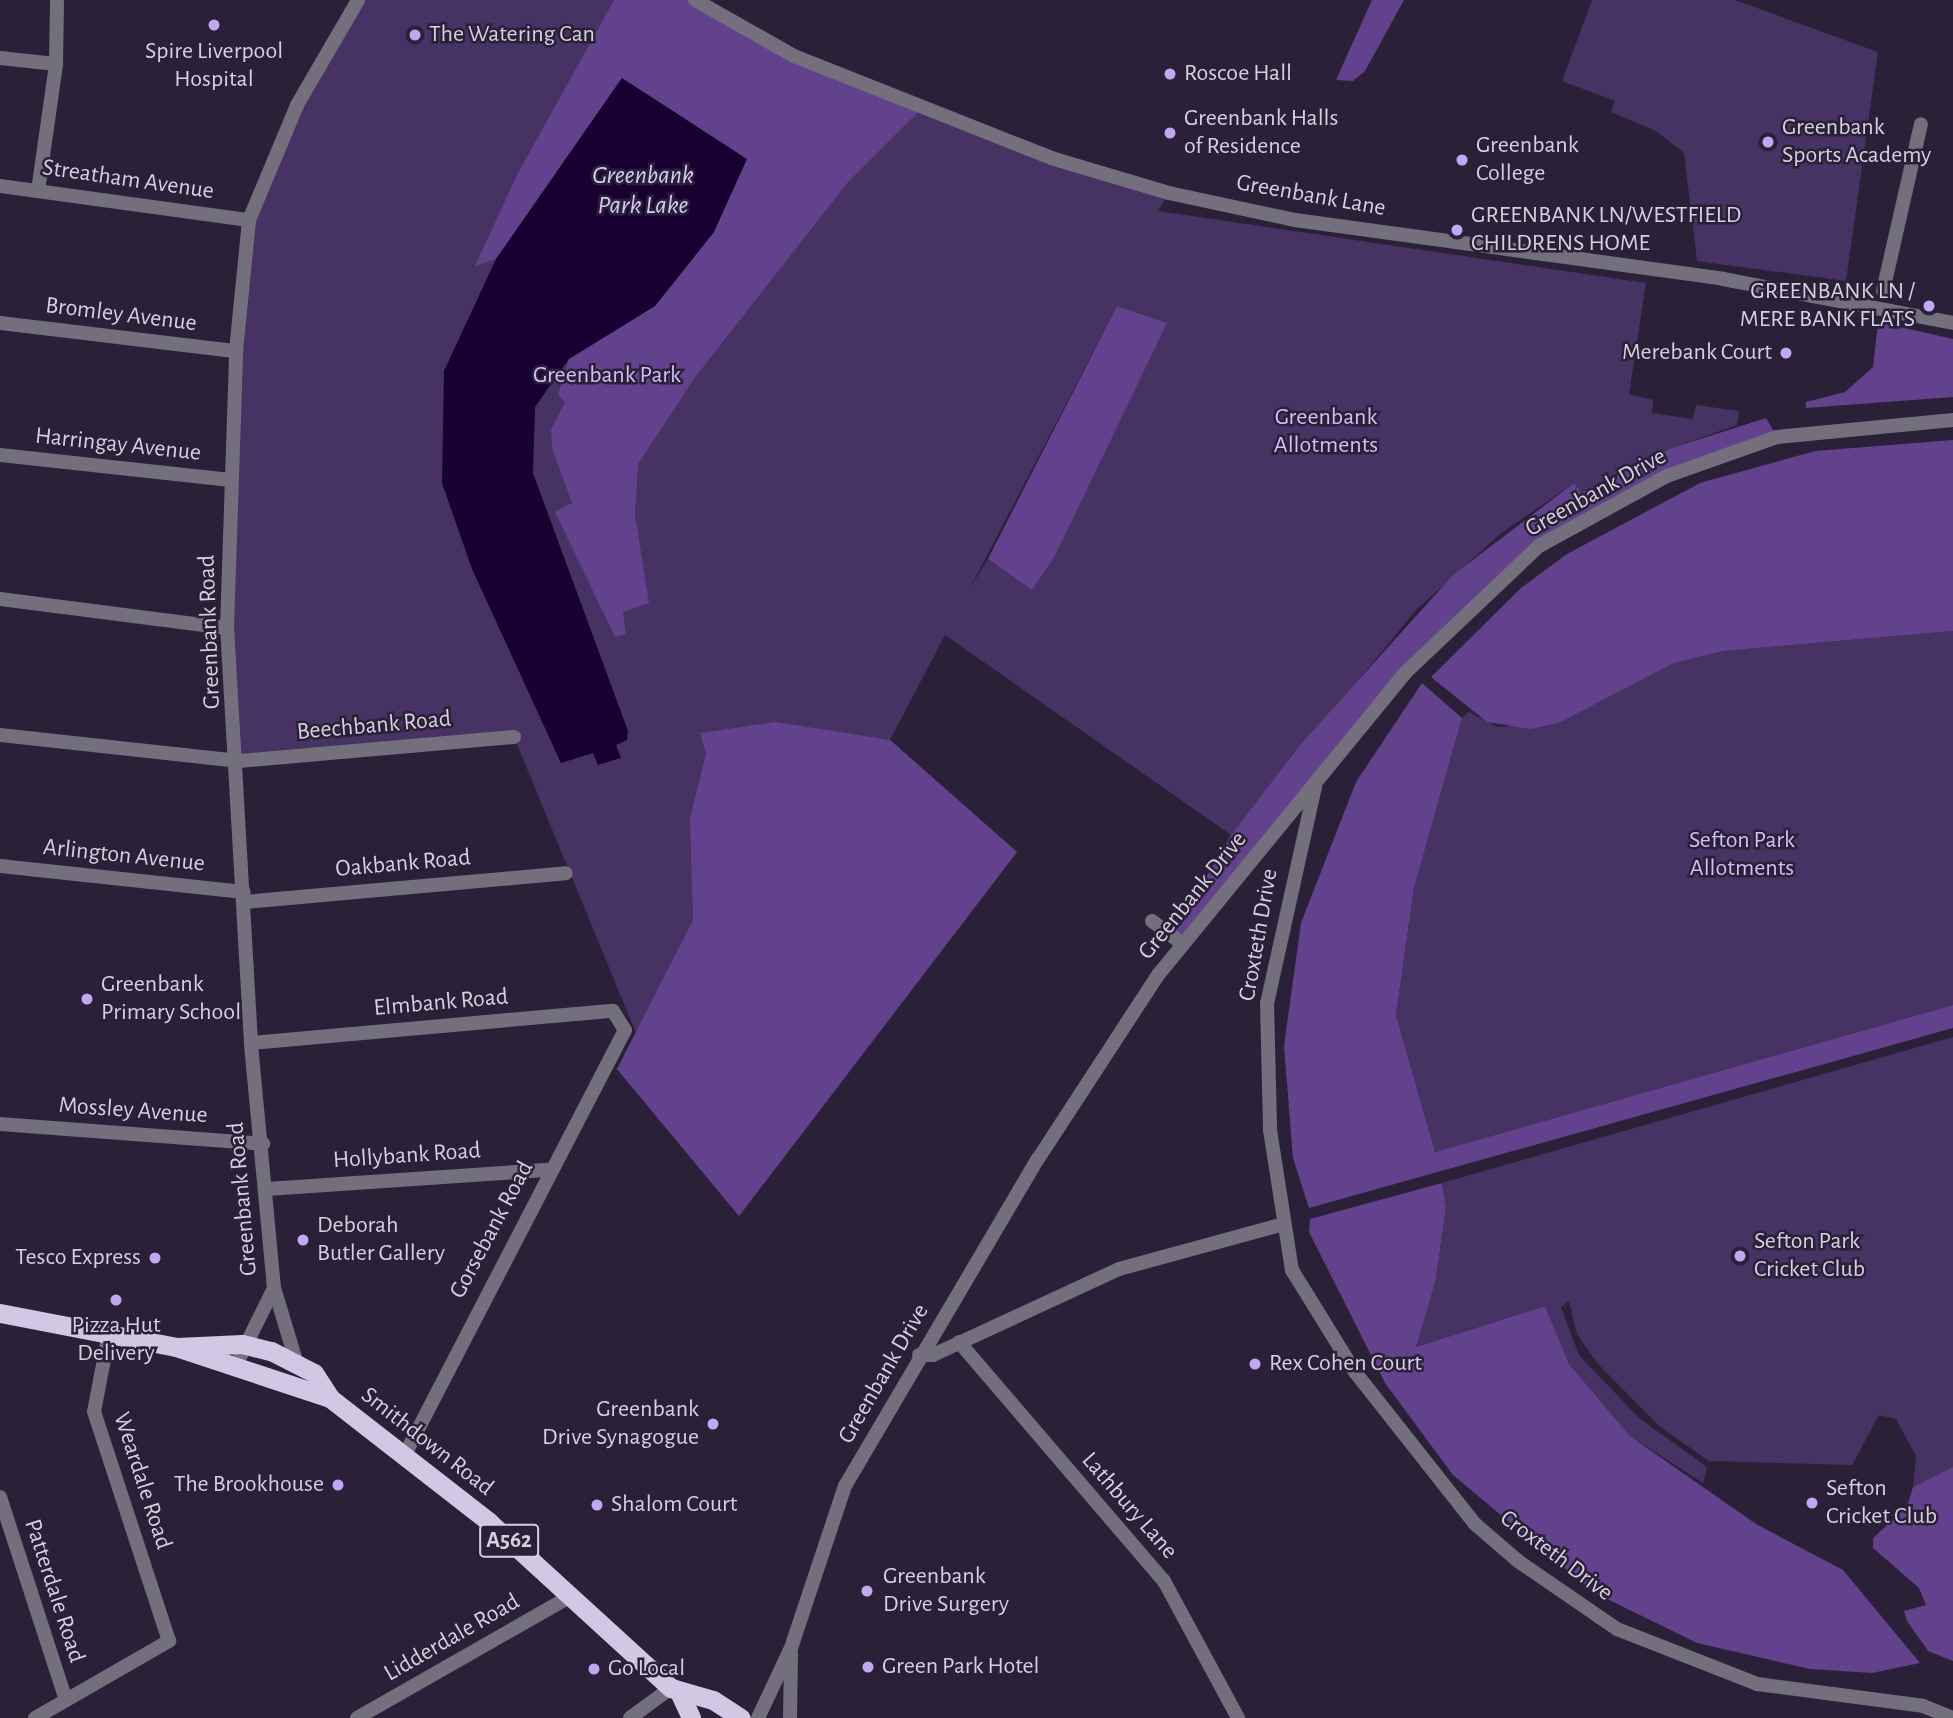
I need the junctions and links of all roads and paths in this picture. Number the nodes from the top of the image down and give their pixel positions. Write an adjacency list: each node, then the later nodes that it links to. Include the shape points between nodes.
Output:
1 (57, 0): 5 (street)
2 (358, 0): 9 (street, Greenbank Road, via 298,105)
3 (695, 0): 12 (street, Greenbank Lane, via 794,56 1051,158 1169,193 1295,220 1723,279)
4 (0, 58): 5 (street)
5 (56, 64): 8 (street)
6 (1921, 124): 10 (street)
7 (0, 186): 8 (street, Streatham Avenue)
8 (38, 191): 9 (street, Streatham Avenue)
9 (249, 220): 13 (street, Greenbank Road)
10 (1883, 291)
11 (0, 323): 13 (street, Bromley Avenue)
12 (1953, 323)
13 (236, 351): 16 (street, Greenbank Road)
14 (1953, 420): 22 (street, Greenbank Drive, via 1777,437 1667,476 1539,546 1404,674)
15 (0, 456): 16 (street, Harringay Avenue)
16 (231, 480): 18 (street, Greenbank Road)
17 (0, 599): 18 (street)
18 (228, 628): 21 (street, Greenbank Road)
19 (0, 735): 21 (street, Beechbank Road)
20 (514, 737): 21 (street, Beechbank Road)
21 (239, 761): 25 (street, Greenbank Road)
22 (1316, 782): 27 (street, Greenbank Drive); 34 (street, Croxteth Drive, via 1267,1003 1270,1130)
23 (0, 866): 25 (street, Arlington Avenue)
24 (566, 873): 25 (street, Oakbank Road)
25 (244, 897): 29 (street, Greenbank Road)
26 (1152, 921): 27 (street)
27 (1183, 944): 41 (street, Greenbank Drive, via 1038,1159)
28 (625, 1030): 29 (street, Elmbank Road, via 613,1011); 32 (street, Gorsebank Road)
29 (251, 1043): 31 (street, Greenbank Road)
30 (0, 1124): 31 (street, Mossley Avenue)
31 (263, 1144): 33 (street, Greenbank Road)
32 (549, 1170): 33 (street, Hollybank Road); 45 (street, Gorsebank Road)
33 (267, 1189): 35 (street, Greenbank Road)
34 (1283, 1224): 38 (street, via 1119,1269); 59 (street, Croxteth Drive, via 1292,1270 1355,1372 1442,1486 1518,1561 1618,1629 1679,1657 1757,1684 1923,1706)
35 (274, 1287): 39 (street, Greenbank Road); 42 (street, Greenbank Road)
36 (0, 1313): 37 (highway, Smithdown Road / A562)
37 (109, 1333): 40 (highway, Smithdown Road / A562); 50 (street, Weardale Road, via 94,1412 169,1641)
38 (959, 1342): 41 (street, via 933,1356); 58 (street, Lathbury Lane, via 1164,1581)
39 (242, 1344): 40 (highway, Smithdown Road / A562); 42 (highway, Smithdown Road / A562); 43 (street, Greenbank Road)
40 (176, 1348): 43 (highway, Smithdown Road / A562)
41 (919, 1355): 48 (street, Greenbank Drive, via 845,1486)
42 (297, 1364): 44 (highway, Smithdown Road / A562, via 314,1373)
43 (234, 1369): 44 (highway, Smithdown Road / A562)
44 (330, 1398): 45 (highway, Smithdown Road / A562)
45 (405, 1454): 47 (highway, Smithdown Road / A562)
46 (0, 1497): 50 (street, Patterdale Road)
47 (569, 1597): 49 (highway, Smithdown Road / A562); 52 (street, Lidderdale Road)
48 (791, 1648): 56 (street, Greenbank Drive); 57 (street)
49 (676, 1691): 53 (street); 54 (highway, Smithdown Road / A562); 55 (highway, via 713,1700)
50 (66, 1700): 51 (street)
51 (35, 1718)
52 (357, 1718)
53 (629, 1718)
54 (691, 1718)
55 (741, 1718)
56 (758, 1718)
57 (790, 1718)
58 (1238, 1718)
59 (1953, 1718)

